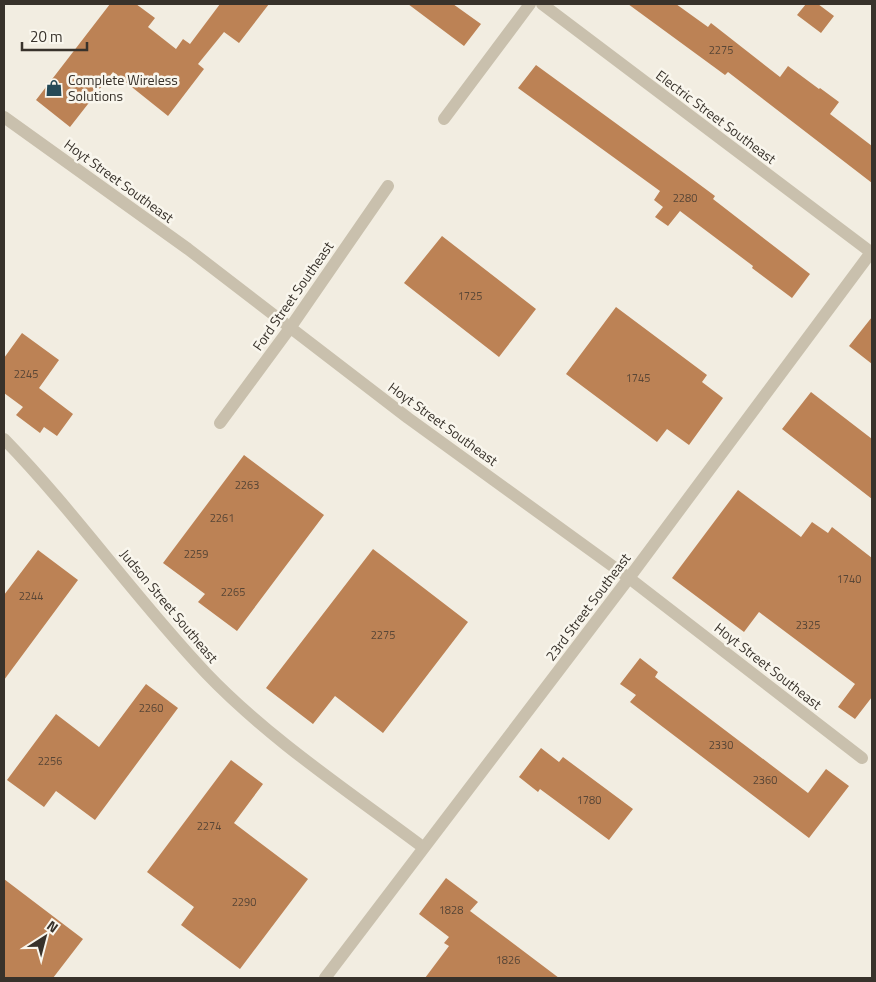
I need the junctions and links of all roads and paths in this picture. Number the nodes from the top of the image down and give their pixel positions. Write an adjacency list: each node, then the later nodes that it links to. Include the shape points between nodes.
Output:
1 (530, 4): 4 (street)
2 (542, 4): 6 (street, Electric Street Southeast)
3 (4, 117): 7 (street, Hoyt Street Southeast, via 188,248)
4 (444, 119)
5 (388, 186): 7 (street, Ford Street Southeast)
6 (872, 252): 10 (street, 23rd Street Southeast)
7 (290, 328): 8 (street, Ford Street Southeast); 10 (street, Hoyt Street Southeast)
8 (220, 422)
9 (4, 439): 12 (street, Judson Street Southeast, via 46,482 157,619 208,674 262,723)
10 (629, 578): 11 (street, Hoyt Street Southeast); 12 (street, 23rd Street Southeast)
11 (862, 758)
12 (424, 848): 13 (street, 23rd Street Southeast)
13 (325, 978)

